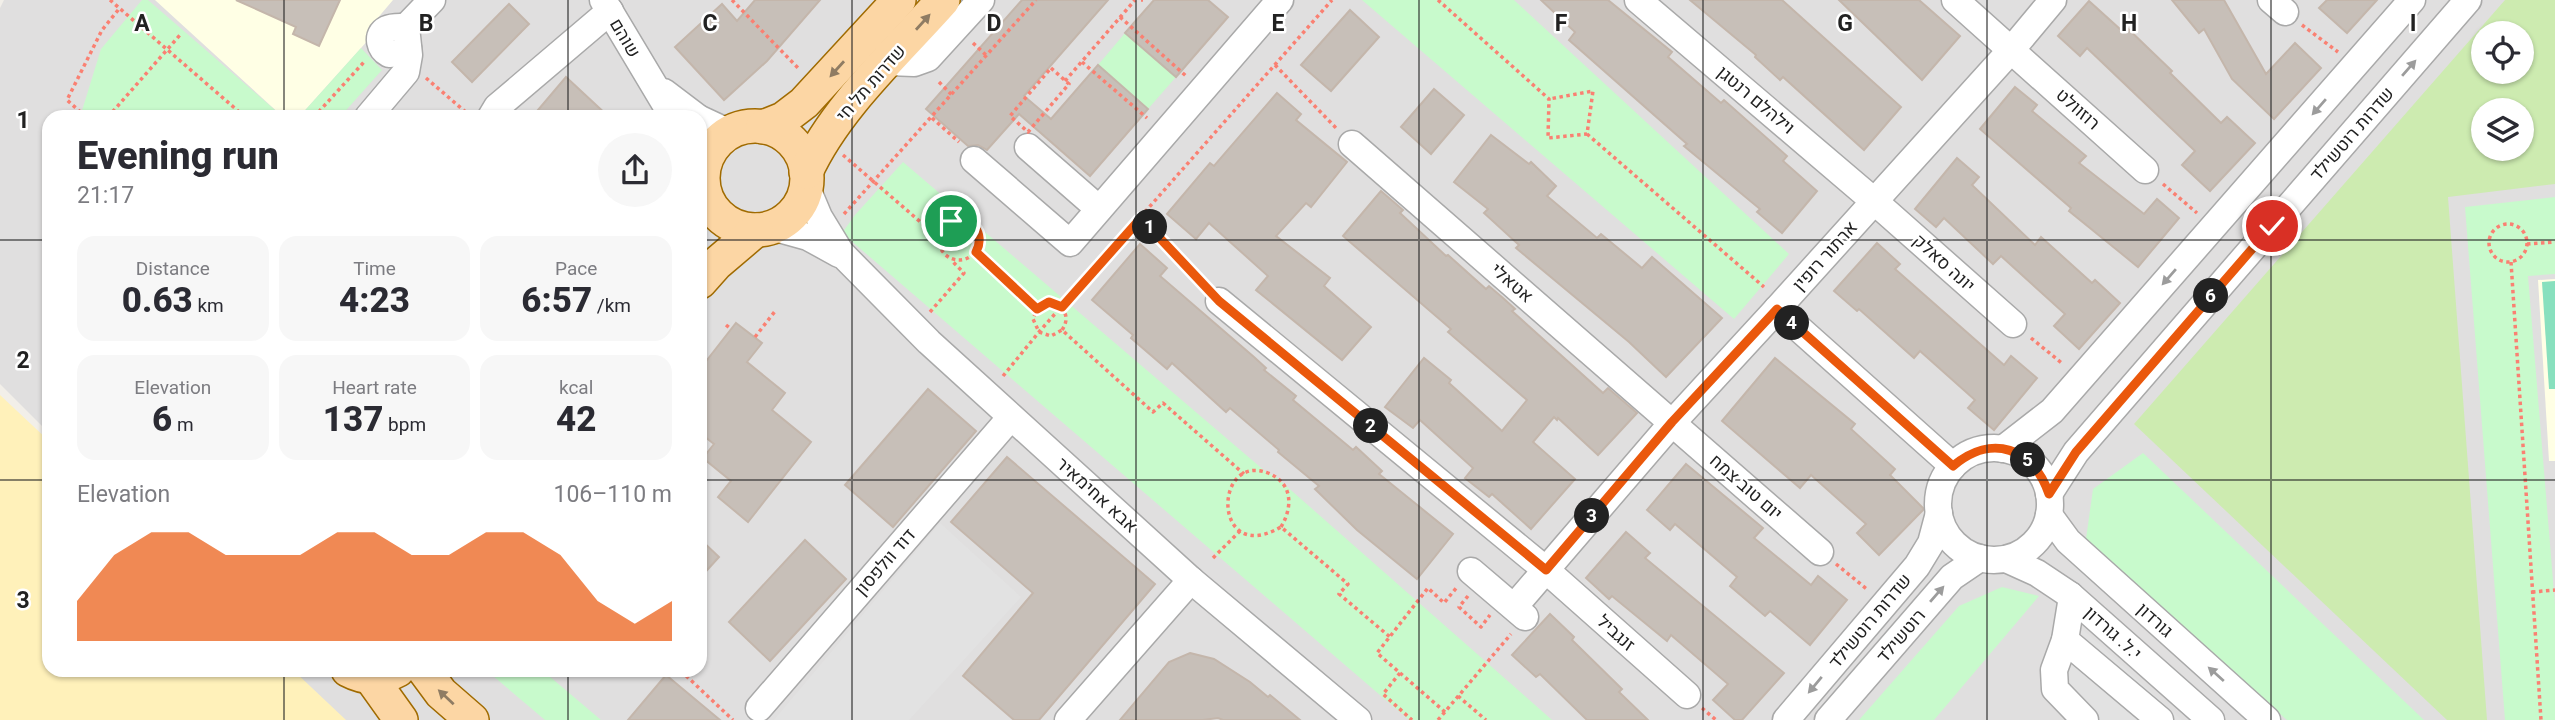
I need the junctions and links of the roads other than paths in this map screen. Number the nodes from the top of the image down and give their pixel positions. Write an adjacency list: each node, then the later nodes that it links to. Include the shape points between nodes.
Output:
1 (432, 0): 12 (street)
2 (899, 0): 22 (main road, שדרות תל חי, one-way to 22, via 804,103)
3 (943, 0): 15 (main road, שדרות תל חי, one-way to 3)
4 (981, 0): 15 (street, via 928,58 914,63)
5 (1638, 0): 31 (street, וילהלם רנטגן)
6 (1955, 0): 14 (street, רוזוולט)
7 (2053, 0): 14 (street, ארתור רופין)
8 (2413, 0): 41 (street, one-way to 41, via 2052,411)
9 (2468, 0): 43 (street, שדרות רוטשילד, one-way to 9, via 2076,452)
10 (1270, 4): 32 (street)
11 (606, 6): 16 (street, שוהם); 18 (street)
12 (408, 46): 13 (street, via 394,55); 17 (street, via 406,72)
13 (381, 47)
14 (2012, 49): 28 (street, רוזוולט); 31 (street, ארתור רופין)
15 (888, 62): 29 (main road, שדרות תל חי, via 823,139)
16 (648, 75): 19 (street, שוהם); 20 (street, שוהם)
17 (374, 110)
18 (496, 110)
19 (669, 110)
20 (686, 110)
21 (707, 122): 23 (street, שוהם)
22 (763, 127): 23 (main road); 29 (main road, via 792,142 801,153)
23 (730, 133): 27 (main road, via 712,150)
24 (1028, 140): 32 (street)
25 (1352, 144): 40 (street, אטאלי)
26 (974, 160): 32 (street, via 1070,243)
27 (707, 166)
28 (2146, 170)
29 (806, 179): 33 (main road, via 794,212); 34 (street, אבא אחימאיר, via 824,227)
30 (707, 194): 33 (main road, via 722,218 741,228)
31 (1874, 201): 36 (street, ארתור רופין); 38 (street, יונה סאלק)
32 (1099, 209)
33 (764, 228): 34 (street, אבא אחימאיר, via 817,241); 35 (main road)
34 (846, 258): 39 (street, אבא אחימאיר)
35 (707, 274)
36 (1770, 298): 40 (street, ארתור רופין); 42 (street)
37 (1219, 301): 47 (street, זנגביל)
38 (2013, 324)
39 (1011, 417): 48 (street, אבא אחימאיר); 55 (street, דוד וולפסון)
40 (1672, 422): 45 (street, יום טוב צמח); 47 (street, ארתור רופין)
41 (2004, 449): 42 (street, via 1976,451); 43 (street, via 2034,464 2043,478)
42 (1953, 466): 44 (street, via 1939,496)
43 (2049, 504): 46 (street, via 2043,530 2034,543 2021,553); 65 (street, גורדון, one-way to 43, via 2067,541)
44 (1939, 513): 46 (street, via 1952,541 1965,552); 60 (street, שדרות רוטשילד, one-way to 60, via 1931,543 1917,566)
45 (1820, 552)
46 (1993, 558): 50 (street, י.ל. גורדון, via 2037,573); 61 (street, רוטשילד, one-way to 46, via 1952,577)
47 (1546, 570): 49 (street, ארתור רופין, via 1510,615); 54 (street, זנגביל)
48 (1191, 580): 58 (street); 59 (street, אבא אחימאיר)
49 (1468, 581)
50 (2070, 595): 51 (street); 64 (street, י.ל. גורדון)
51 (2065, 640): 62 (street, via 2054,670 2055,689); 63 (street)
52 (374, 677): 56 (main road)
53 (429, 677): 57 (main road, one-way to 53)
54 (1687, 695)
55 (759, 708)
56 (401, 720)
57 (472, 720)
58 (1068, 720)
59 (1358, 720)
60 (1786, 720)
61 (1828, 720)
62 (2085, 720)
63 (2160, 720)
64 (2211, 720)
65 (2267, 720)

